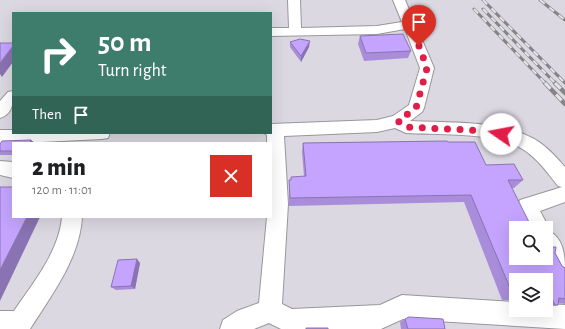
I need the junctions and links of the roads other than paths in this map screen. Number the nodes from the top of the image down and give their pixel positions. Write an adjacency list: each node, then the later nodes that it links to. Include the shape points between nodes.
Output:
1 (294, 0): 4 (lane)
2 (399, 0): 3 (lane)
3 (410, 24): 4 (lane, via 377,30); 8 (lane, via 427,68 416,108)
4 (294, 31): 5 (lane)
5 (272, 32)
6 (12, 97): 7 (lane)
7 (0, 112)
8 (398, 121): 9 (lane, via 377,126); 15 (lane, via 406,127 489,131 525,142 547,159)
9 (273, 130): 21 (lane, via 278,204)
10 (62, 134): 11 (lane)
11 (23, 135): 12 (lane)
12 (0, 137)
13 (0, 168): 14 (lane)
14 (12, 170)
15 (565, 180)
16 (565, 194): 18 (lane, via 527,206)
17 (72, 218): 23 (lane, via 73,226 56,266 20,323)
18 (535, 221)
19 (553, 252): 20 (lane)
20 (559, 263)
21 (270, 311): 22 (lane, via 291,320 381,317 402,307); 24 (lane, via 246,320)
22 (565, 316)
23 (0, 323)
24 (232, 329)

